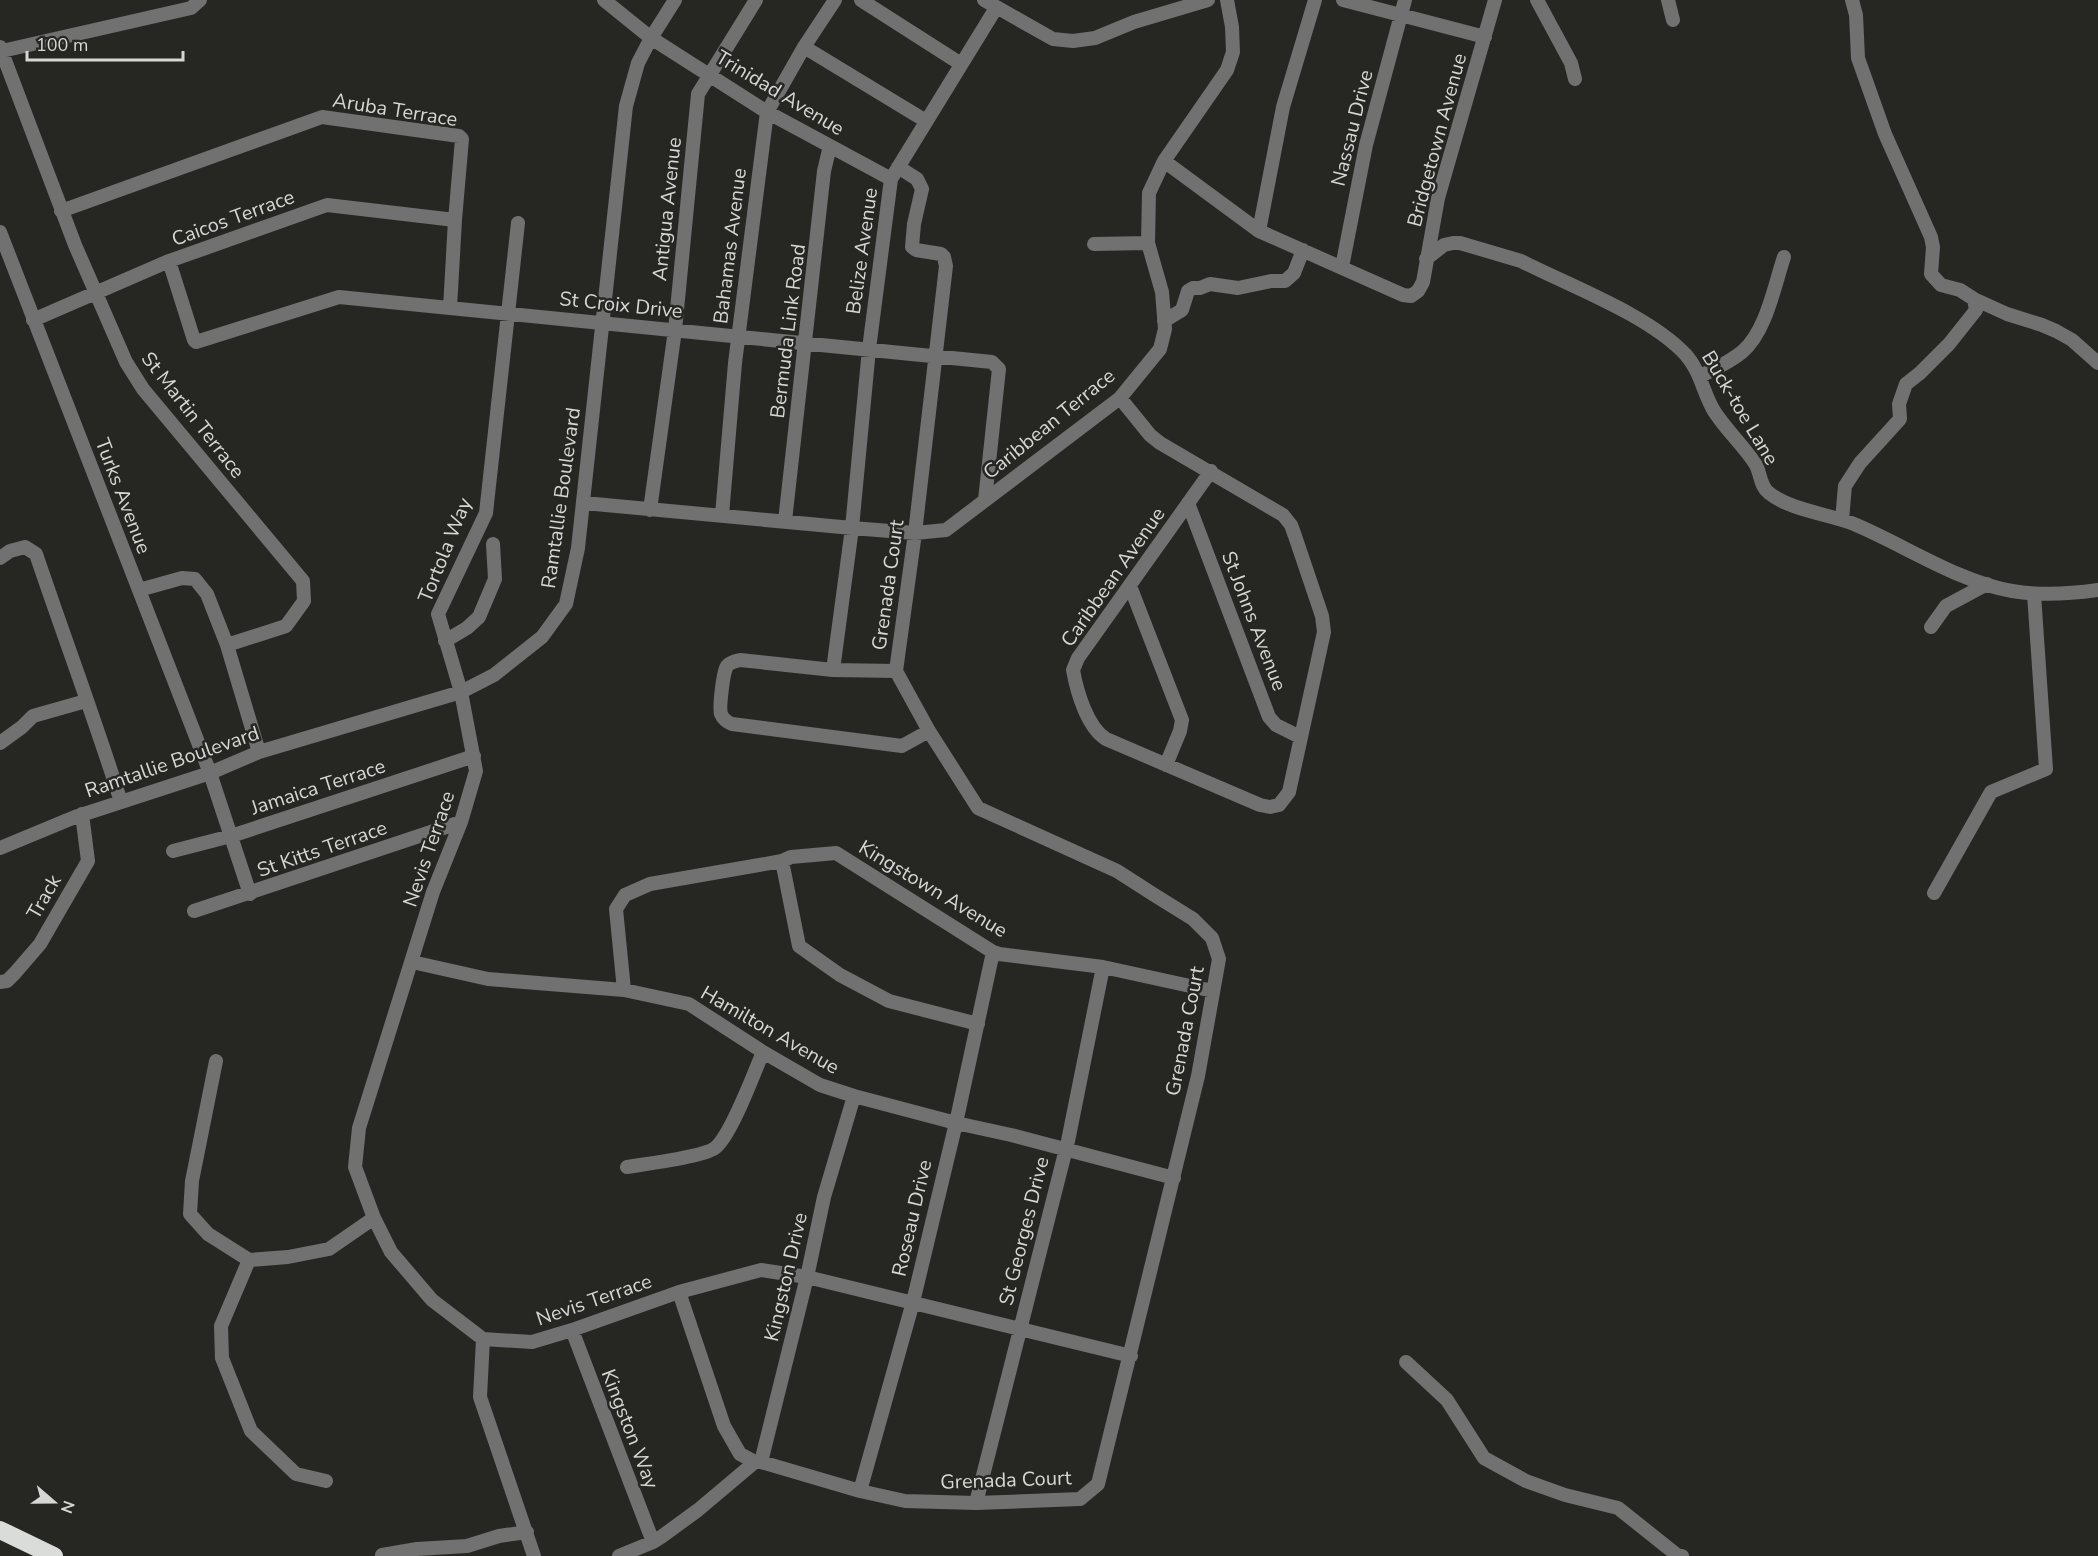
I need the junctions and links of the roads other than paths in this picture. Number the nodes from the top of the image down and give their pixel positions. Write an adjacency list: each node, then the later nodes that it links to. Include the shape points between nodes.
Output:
1 (200, 0): 22 (street, via 191,8)
2 (604, 0): 20 (street, Trinidad Avenue)
3 (675, 0): 20 (street, Ramtallie Boulevard)
4 (756, 0): 24 (street, Antigua Avenue)
5 (835, 0): 21 (street, Bahamas Avenue)
6 (861, 0): 23 (street)
7 (1208, 0): 16 (street, via 1095,38 1072,41 1053,39)
8 (1227, 0): 29 (street, Caribbean Terrace, via 1233,52 1227,70)
9 (1315, 0): 34 (street, via 1283,107)
10 (1343, 0): 17 (street)
11 (1405, 0): 17 (street, Nassau Drive)
12 (1495, 0): 19 (street, Bridgetown Avenue)
13 (1537, 0): 25 (street, via 1571,63)
14 (1668, 0): 18 (street)
15 (1852, 0): 44 (street, via 1858,58 1885,134 1934,247 1931,274 1941,285)
16 (990, 4): 23 (street, Belize Avenue)
17 (1402, 15): 19 (street); 42 (street, Nassau Drive, via 1366,145)
18 (1673, 20)
19 (1485, 37): 40 (street, Bridgetown Avenue, via 1445,172)
20 (651, 38): 24 (street, Trinidad Avenue); 49 (street, Ramtallie Boulevard, via 638,63 626,106)
21 (804, 47): 26 (street, Bahamas Avenue); 27 (street)
22 (1, 49): 31 (street, St Martin Terrace)
23 (961, 64): 27 (street, Belize Avenue)
24 (709, 73): 26 (street, Trinidad Avenue); 50 (street, Antigua Avenue, via 698,94)
25 (1575, 79)
26 (767, 112): 28 (street, Trinidad Avenue); 51 (street, Bahamas Avenue)
27 (926, 121): 30 (street, Belize Avenue)
28 (830, 146): 30 (street, Trinidad Avenue); 52 (street, Bermuda Link Road)
29 (1164, 161): 34 (street); 36 (street, Caribbean Terrace, via 1149,193)
30 (895, 173): 53 (street, Belize Avenue); 54 (street, Trinidad Avenue, via 917,179 922,189 912,248 941,254 946,266)
31 (61, 211): 32 (street, Aruba Terrace, via 322,117 461,137); 43 (street, St Martin Terrace)
32 (455, 220): 41 (street, Caicos Terrace, via 327,205); 45 (street, Aruba Terrace)
33 (518, 223): 46 (street, Tortola Way)
34 (1259, 231): 38 (street)
35 (0, 232): 47 (street, Turks Avenue)
36 (1148, 243): 37 (street); 48 (street, Caribbean Terrace)
37 (1094, 244)
38 (1303, 250): 42 (street); 48 (street, via 1294,273 1285,281 1238,288 1210,284 1193,288 1188,291 1182,310)
39 (1784, 257): 56 (street, via 1759,331 1751,343)
40 (1426, 259): 42 (street, Bridgetown Avenue, via 1423,282 1411,296); 56 (street, Buck-toe Lane, via 1444,245 1460,243 1521,261 1647,325 1686,356)
41 (169, 261): 43 (street, Caicos Terrace); 45 (street, St Croix Drive, via 196,342 339,297)
42 (1342, 267)
43 (95, 292): 47 (street, Caicos Terrace); 77 (street, St Martin Terrace, via 126,363 144,389 303,581 304,601 286,626)
44 (1974, 299): 55 (street, via 2056,331); 64 (street, via 1976,310 1949,344 1906,384 1899,404 1900,419 1845,486)
45 (450, 308): 46 (street, St Croix Drive)
46 (508, 314): 49 (street, St Croix Drive); 76 (street, Tortola Way, via 486,513 438,614)
47 (33, 320): 72 (street, Turks Avenue)
48 (1164, 321): 57 (street, Caribbean Terrace, via 1160,349)
49 (603, 323): 50 (street, St Croix Drive); 60 (street, Ramtallie Boulevard)
50 (675, 330): 51 (street, St Croix Drive); 62 (street, Antigua Avenue)
51 (738, 336): 52 (street, St Croix Drive); 63 (street, Bahamas Avenue)
52 (805, 343): 53 (street, St Croix Drive); 65 (street, Bermuda Link Road)
53 (869, 349): 54 (street, St Croix Drive); 66 (street, Belize Avenue)
54 (935, 356): 59 (street, St Croix Drive, via 992,362 999,369); 67 (street, Grenada Court)
55 (2098, 363)
56 (1701, 376): 64 (street, Buck-toe Lane, via 1707,399 1756,466 1768,493)
57 (1120, 399): 58 (street, Caribbean Avenue, via 1150,435); 59 (street, Caribbean Terrace)
58 (1211, 471): 61 (street, Caribbean Avenue); 83 (street, Caribbean Avenue, via 1283,515 1291,525 1302,556 1324,632)
59 (985, 500): 67 (street, Caribbean Terrace, via 945,531)
60 (584, 503): 62 (street, Caribbean Terrace); 80 (street, Ramtallie Boulevard, via 566,604 542,637 494,675)
61 (1188, 503): 71 (street, Caribbean Avenue); 83 (street, St Johns Avenue, via 1269,717)
62 (651, 510): 63 (street, Caribbean Terrace)
63 (722, 515): 65 (street, Caribbean Terrace)
64 (1842, 520): 70 (street, Buck-toe Lane)
65 (785, 521): 66 (street, Caribbean Terrace)
66 (852, 528): 67 (street, Caribbean Terrace); 78 (street, Belize Avenue)
67 (915, 533): 79 (street, Grenada Court)
68 (493, 544): 76 (street, via 495,579 480,617)
69 (0, 558): 81 (street, via 25,547 36,554)
70 (1987, 584): 74 (street, Buck-toe Lane); 75 (street, via 1946,606)
71 (1130, 586): 87 (street, via 1182,720); 87 (street, Caribbean Avenue, via 1073,670 1091,725 1098,734)
72 (139, 590): 77 (street, via 182,578 195,579 207,594); 88 (street, Turks Avenue)
73 (2098, 590): 74 (street, Buck-toe Lane)
74 (2034, 594): 96 (street, via 2046,769 1990,792)
75 (1930, 627)
76 (445, 641): 80 (street, Tortola Way)
77 (227, 645): 85 (street)
78 (833, 670): 79 (street); 82 (street, via 733,662 724,676 720,713 732,724 902,746)
79 (896, 671): 82 (street, Grenada Court)
80 (461, 692): 85 (street, Ramtallie Boulevard); 86 (street, Nevis Terrace)
81 (86, 701): 84 (street, via 33,716); 89 (street)
82 (929, 731): 104 (street, Grenada Court, via 978,808 1117,871 1192,919 1212,938 1219,959)
83 (1300, 737): 87 (street, Caribbean Avenue, via 1289,792 1279,805 1270,807)
84 (0, 743)
85 (259, 752): 88 (street, Ramtallie Boulevard)
86 (474, 756): 91 (street, Nevis Terrace, via 476,771); 92 (street, Jamaica Terrace)
87 (1166, 765)
88 (210, 773): 89 (street, Ramtallie Boulevard); 92 (street, Turks Avenue)
89 (121, 802): 90 (street, Ramtallie Boulevard)
90 (82, 814): 93 (street, Ramtallie Boulevard); 102 (street, Track, via 88,861 39,944 7,981)
91 (461, 822): 97 (street, St Kitts Terrace); 100 (street, Nevis Terrace, via 433,892)
92 (231, 836): 94 (street, Jamaica Terrace); 97 (street, Turks Avenue)
93 (0, 848)
94 (173, 851)
95 (782, 861): 99 (street, Kingstown Avenue, via 836,853); 103 (street, Kingstown Avenue, via 650,884 625,895 616,909); 105 (street, via 799,946 840,975 889,1000)
96 (1934, 893)
97 (250, 894): 98 (street, St Kitts Terrace)
98 (194, 911)
99 (993, 952): 101 (street, Kingstown Avenue); 105 (street, Roseau Drive)
100 (412, 962): 103 (street, Hamilton Avenue, via 488,979); 113 (street, Nevis Terrace, via 359,1128 355,1167)
101 (1103, 967): 104 (street, Kingstown Avenue); 110 (street, St Georges Drive)
102 (0, 982)
103 (624, 990): 106 (street, Hamilton Avenue, via 689,1004)
104 (1213, 991): 112 (street, Grenada Court, via 1198,1076)
105 (978, 1024): 109 (street, Roseau Drive)
106 (763, 1052): 108 (street, Hamilton Avenue, via 820,1085); 111 (street, via 731,1125 715,1148)
107 (216, 1061): 114 (street, via 189,1214 208,1234)
108 (854, 1096): 109 (street, Hamilton Avenue); 115 (street, Kingston Drive, via 824,1197)
109 (956, 1123): 110 (street, Hamilton Avenue); 117 (street, Roseau Drive)
110 (1065, 1150): 112 (street, Hamilton Avenue); 118 (street, St Georges Drive)
111 (627, 1167)
112 (1173, 1178): 121 (street, Grenada Court)
113 (374, 1218): 114 (street, via 329,1249); 120 (street, Nevis Terrace, via 391,1252 432,1300)
114 (249, 1260): 124 (street, via 221,1326 222,1359 251,1431 296,1474)
115 (807, 1277): 116 (street, Nevis Terrace, via 761,1270); 117 (street, Nevis Terrace); 123 (street, Kingston Drive)
116 (679, 1292): 119 (street, Nevis Terrace); 123 (street, Grenada Court, via 724,1426 740,1454)
117 (912, 1302): 118 (street, Nevis Terrace); 125 (street, Roseau Drive)
118 (1021, 1329): 121 (street, Nevis Terrace); 126 (street, St Georges Drive)
119 (572, 1330): 120 (street, Nevis Terrace, via 532,1342); 129 (street, Kingston Way)
120 (483, 1339): 128 (street, via 480,1397)
121 (1131, 1356): 126 (street, Grenada Court, via 1098,1484 1080,1499)
122 (1406, 1362): 134 (street, via 1447,1400 1484,1458 1526,1481 1618,1508)
123 (758, 1462): 125 (street, Grenada Court); 129 (street)
124 (326, 1481)
125 (860, 1491): 126 (street, Grenada Court, via 905,1502)
126 (976, 1503)
127 (0, 1530): 131 (highway)
128 (527, 1532): 130 (street, via 467,1546); 132 (street)
129 (653, 1542): 133 (street)
130 (382, 1555)
131 (54, 1556)
132 (534, 1556)
133 (619, 1556)
134 (1682, 1556)

